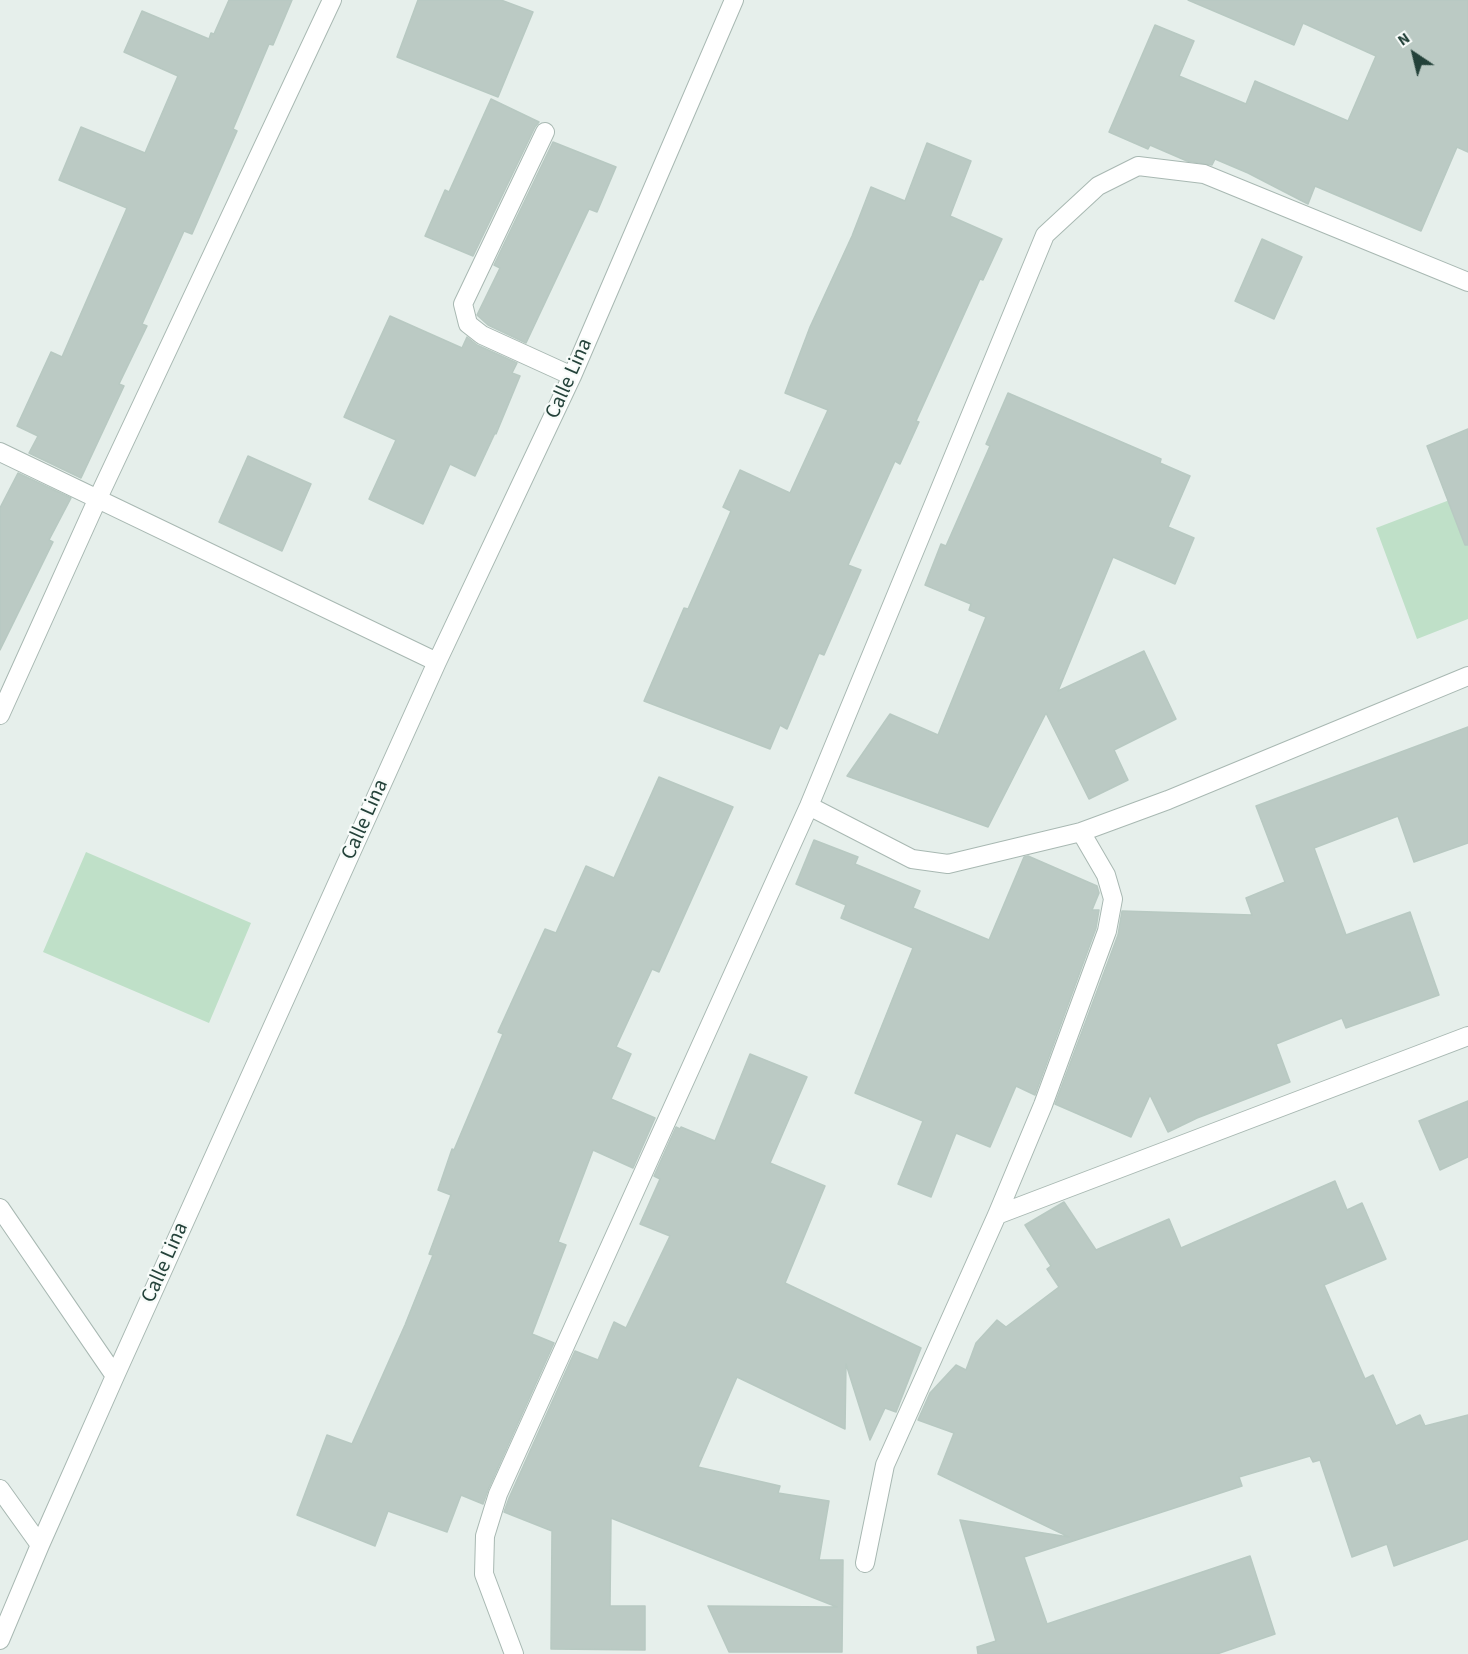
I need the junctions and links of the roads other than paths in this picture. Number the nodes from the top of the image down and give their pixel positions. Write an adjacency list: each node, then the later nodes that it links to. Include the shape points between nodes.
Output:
1 (332, 0): 7 (street)
2 (734, 0): 5 (street, Calle Lina)
3 (545, 132): 5 (street, via 463,304 468,324 482,336)
4 (1468, 282): 11 (street, via 1204,174 1138,166 1098,186 1045,235)
5 (572, 376): 8 (street, Calle Lina)
6 (0, 452): 7 (street)
7 (98, 498): 8 (street); 10 (street)
8 (437, 662): 16 (street, Calle Lina)
9 (1468, 676): 12 (street)
10 (0, 715)
11 (809, 806): 12 (street, via 912,859 948,864); 21 (street, via 498,1494 485,1536 484,1574)
12 (1081, 832): 15 (street, via 1106,875 1113,899 1107,931 1043,1105)
13 (1468, 1036): 15 (street)
14 (0, 1208): 16 (street)
15 (997, 1215): 19 (street, via 885,1465)
16 (115, 1376): 18 (street, Calle Lina)
17 (0, 1489): 18 (street)
18 (40, 1545): 20 (street, Calle Lina)
19 (865, 1563)
20 (0, 1640)
21 (514, 1654)

